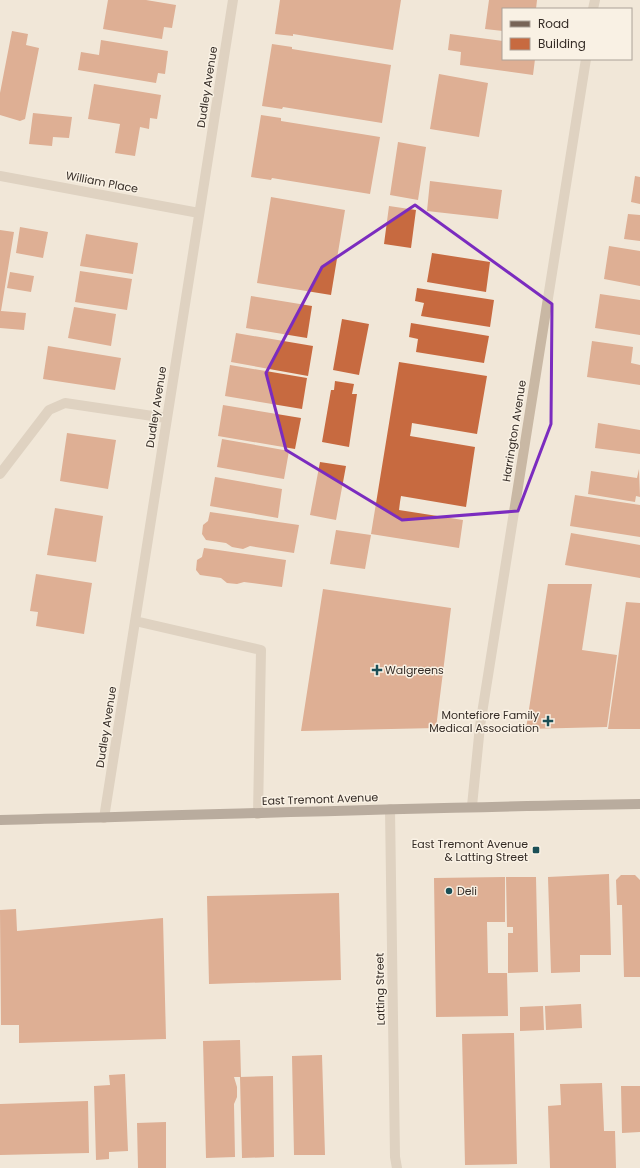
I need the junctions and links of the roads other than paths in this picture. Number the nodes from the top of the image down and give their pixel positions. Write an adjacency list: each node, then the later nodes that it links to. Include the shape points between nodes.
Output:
1 (233, 0): 4 (street, Dudley Avenue)
2 (586, 60): 9 (street, Harrington Avenue, via 480,726)
3 (0, 176): 4 (street, William Place)
4 (199, 213): 5 (street, Dudley Avenue)
5 (166, 418): 6 (street, via 65,403 49,410); 7 (street, Dudley Avenue)
6 (0, 474)
7 (135, 621): 11 (street, via 261,650); 12 (street, Dudley Avenue)
8 (640, 804): 9 (main road, East Tremont Avenue)
9 (472, 806): 10 (main road, East Tremont Avenue)
10 (390, 809): 11 (main road, East Tremont Avenue); 14 (street, Latting Street)
11 (258, 814): 12 (main road, East Tremont Avenue)
12 (104, 818): 13 (main road, East Tremont Avenue)
13 (0, 820)
14 (397, 1168)

